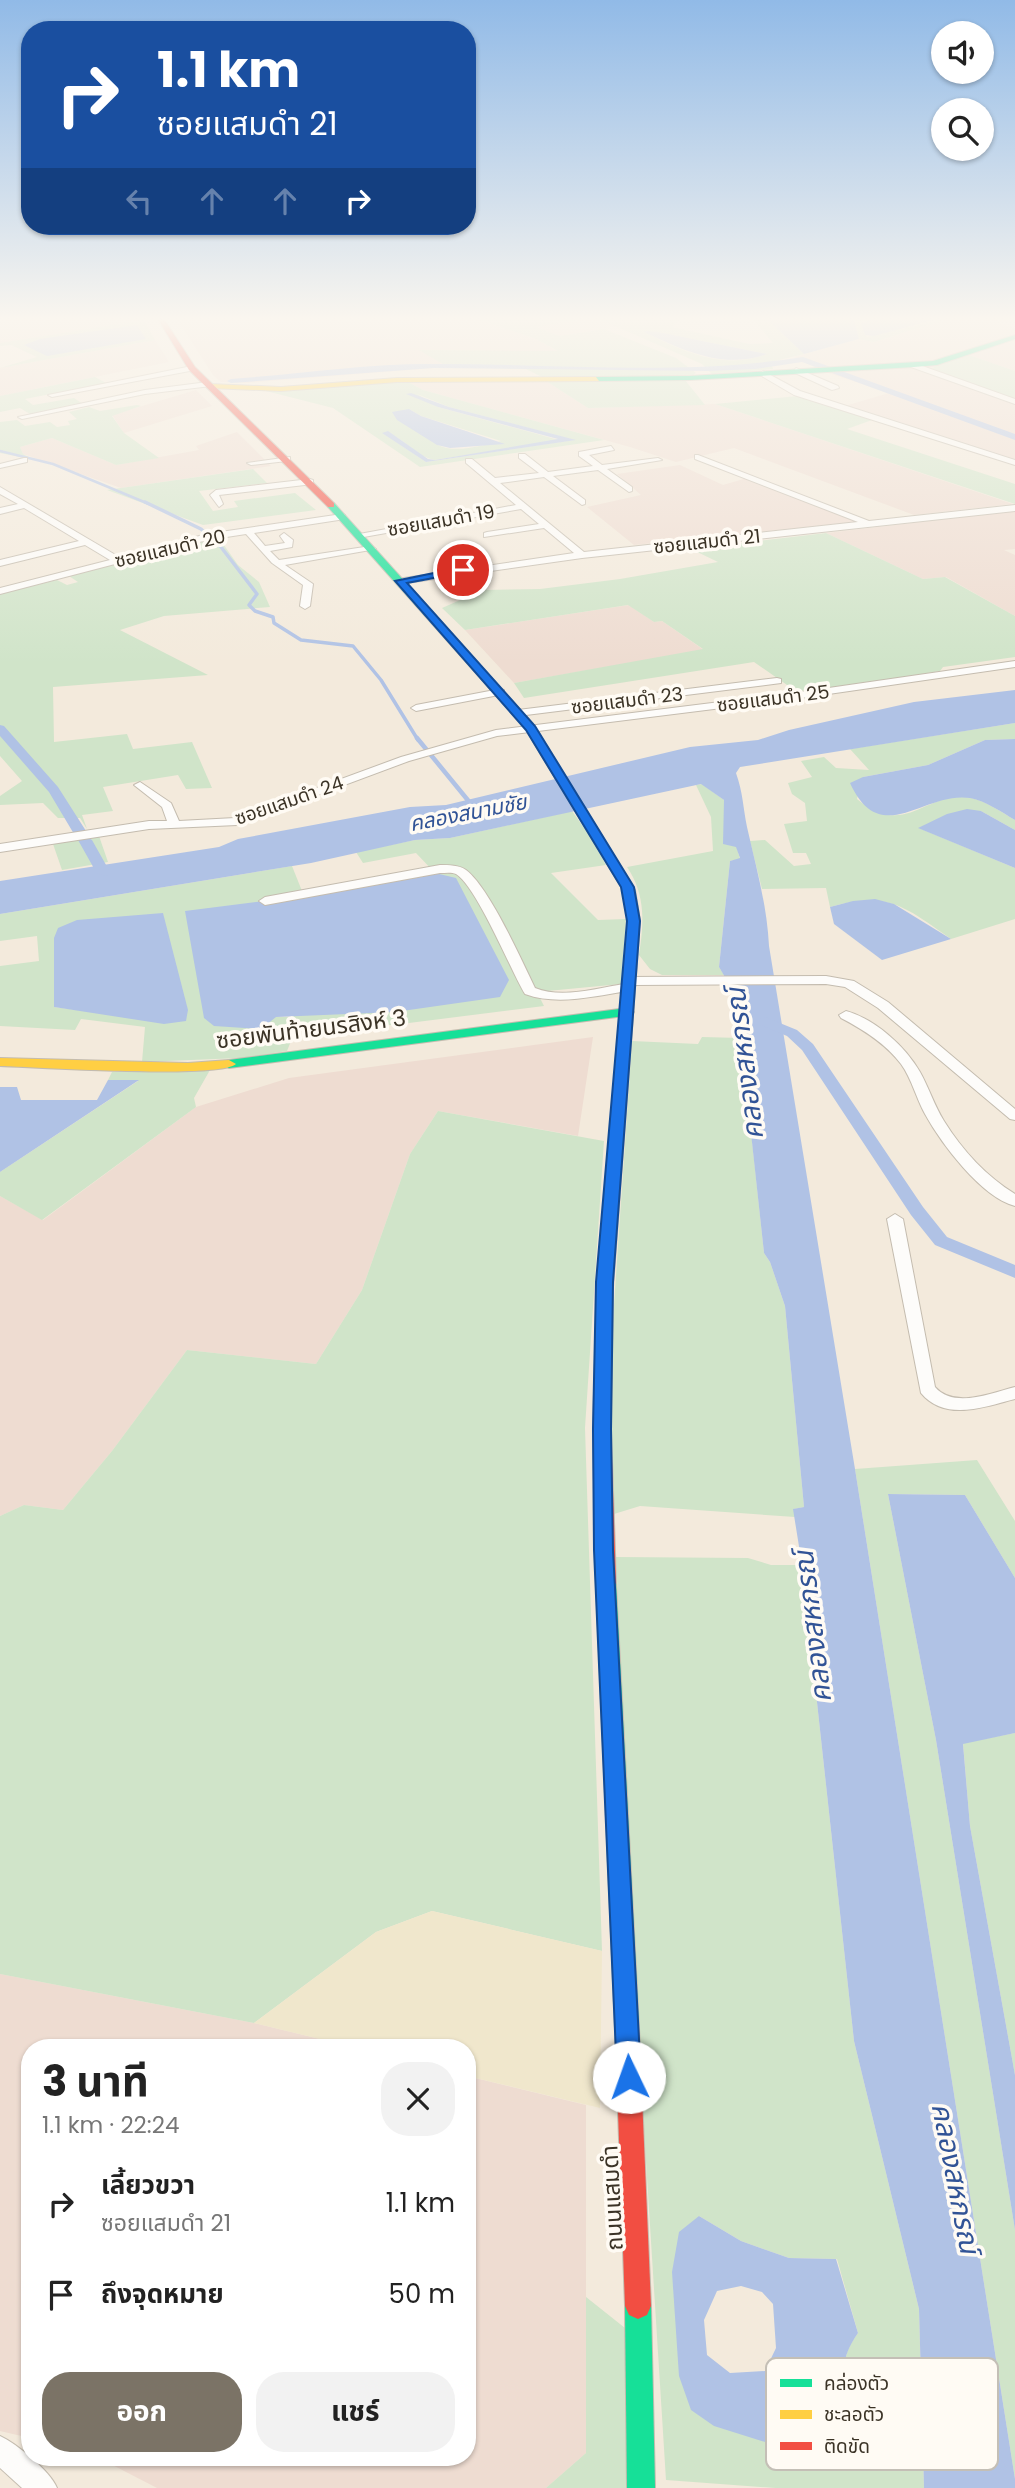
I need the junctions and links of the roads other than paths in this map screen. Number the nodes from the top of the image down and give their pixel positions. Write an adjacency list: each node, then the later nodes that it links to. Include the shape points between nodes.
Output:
1 (259, 432): 7 (street, ถนนแสมดำ)
2 (918, 432): 11 (street)
3 (611, 448): 13 (street, via 582,454)
4 (242, 455): 7 (street, via 252,465)
5 (522, 456): 14 (street)
6 (698, 457): 26 (street)
7 (287, 459): 16 (street, ถนนแสมดำ)
8 (24, 460): 12 (street)
9 (657, 460): 13 (street, ซอยแสมดำ 19)
10 (470, 461): 15 (street)
11 (1015, 463)
12 (0, 466)
13 (600, 468): 14 (street, ซอยแสมดำ 19); 17 (street)
14 (547, 475): 15 (street, ซอยแสมดำ 19); 19 (street)
15 (495, 481): 22 (street)
16 (310, 482): 21 (street, via 216,493); 25 (street, ถนนแสมดำ)
17 (629, 489)
18 (0, 490): 20 (street)
19 (582, 502)
20 (25, 505): 24 (street); 32 (street)
21 (219, 505)
22 (524, 506): 27 (street); 29 (street, ซอยแสมดำ 19)
23 (1015, 508): 26 (street, ซอยแสมดำ 21)
24 (0, 511)
25 (342, 517): 28 (street, ซอยแสมดำ 20); 29 (street, ถนนแสมดำ)
26 (869, 524): 35 (street, ซอยแสมดำ 21)
27 (546, 525): 30 (street); 35 (street)
28 (248, 531): 33 (street); 36 (street, ซอยแสมดำ 20)
29 (358, 534): 34 (street, ถนนแสมดำ)
30 (487, 535)
31 (284, 536): 33 (street, via 289,545)
32 (86, 542): 36 (street); 37 (street)
33 (263, 549): 38 (street)
34 (371, 549): 38 (street); 39 (street, ถนนแสมดำ)
35 (582, 555): 39 (street, ซอยแสมดำ 21)
36 (117, 560): 40 (street, ซอยแสมดำ 20)
37 (0, 563)
38 (278, 563): 41 (street, via 308,584)
39 (400, 581): 44 (street, ถนนแสมดำ)
40 (0, 591)
41 (306, 606)
42 (1015, 663): 47 (street, ซอยแสมดำ 25)
43 (777, 681): 46 (street, ซอยแสมดำ 23)
44 (500, 692): 45 (street); 46 (street, ถนนแสมดำ)
45 (416, 708)
46 (518, 713): 47 (street, ถนนแสมดำ)
47 (531, 728): 49 (street, ซอยแสมดำ 24, via 431,751 237,821); 52 (street, ถนนแสมดำ, via 629,890 634,921)
48 (140, 785): 49 (street, via 167,805)
49 (174, 824): 50 (street, ซอยแสมดำ 24)
50 (0, 848)
51 (265, 901): 52 (street, via 454,869 464,872 534,994 549,996)
52 (629, 984): 53 (street, ถนนแสมดำ); 56 (street, via 815,982 858,991 883,1005)
53 (627, 1012): 55 (street, ซอยพันท้ายนรสิงห์ 3, via 188,1067); 62 (street, ถนนแสมดำ, via 605,1282 602,1429 604,1564 638,2272)
54 (846, 1015): 57 (street, via 876,1031 897,1052 914,1074 935,1119 959,1150 979,1174)
55 (0, 1062)
56 (1015, 1115)
57 (1015, 1201)
58 (895, 1219): 59 (street, via 931,1396 947,1404)
59 (1015, 1393)
60 (0, 2450): 61 (street)
61 (43, 2488)
62 (641, 2488)

